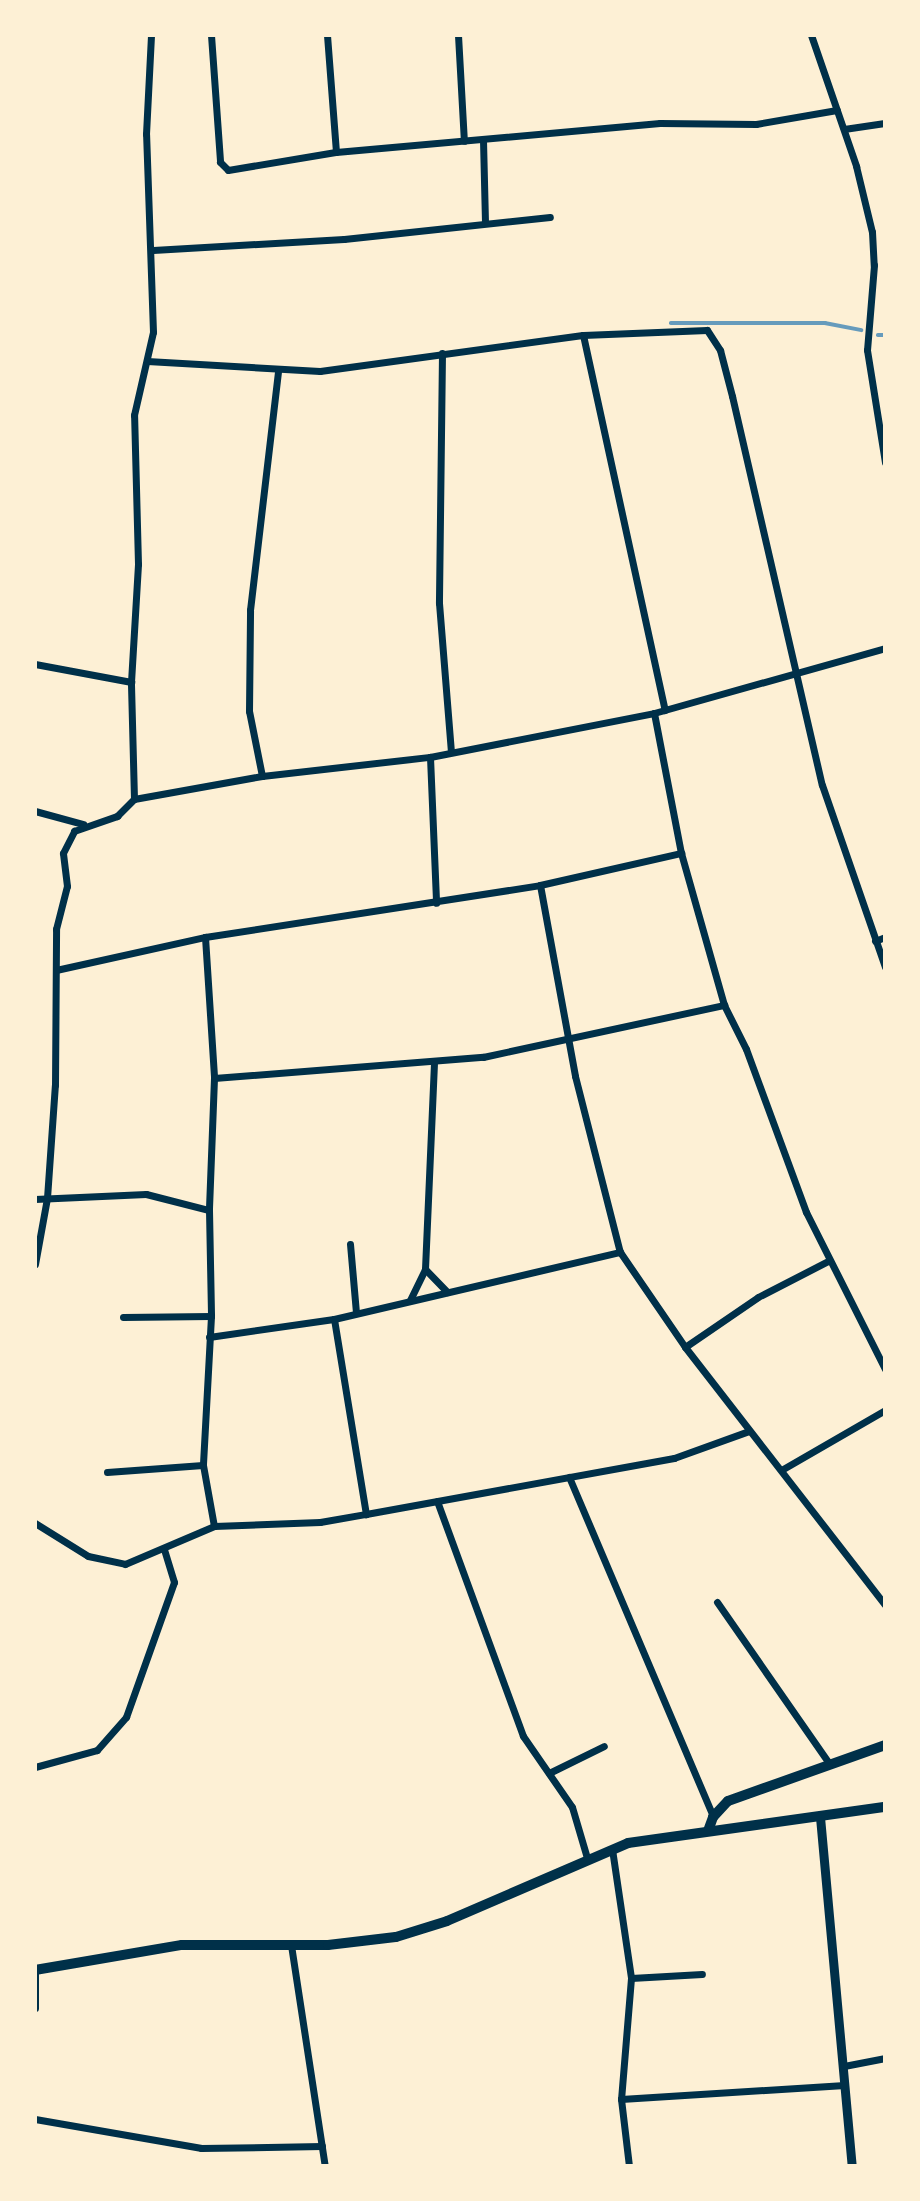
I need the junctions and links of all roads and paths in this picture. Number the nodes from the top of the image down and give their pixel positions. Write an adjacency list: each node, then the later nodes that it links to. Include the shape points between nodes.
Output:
1 (151, 35): 14 (street, via 146,134)
2 (211, 35): 11 (street, via 220,162 228,170)
3 (327, 35): 11 (street)
4 (458, 35): 10 (street)
5 (811, 35): 6 (street)
6 (837, 110): 8 (street); 9 (street, via 755,124 660,123)
7 (885, 123): 8 (street)
8 (844, 129): 19 (street, via 872,232 874,265 866,350)
9 (483, 140): 10 (street); 13 (street)
10 (464, 141): 11 (street)
11 (335, 152)
12 (550, 216): 13 (street)
13 (485, 221): 14 (street, via 344,239)
14 (153, 250): 17 (street, via 153,332)
15 (583, 335): 16 (street); 22 (street, via 708,330 714,335); 24 (street)
16 (442, 353): 18 (street, via 320,371); 26 (street, via 439,603)
17 (147, 360): 18 (street); 23 (street, via 134,415 138,564)
18 (278, 371): 28 (street, via 253,560 249,634 249,712)
19 (885, 463)
20 (885, 648): 22 (street)
21 (35, 664): 23 (street)
22 (794, 676): 24 (street); 37 (street, via 835,829)
23 (131, 682): 29 (street)
24 (665, 710): 25 (street)
25 (654, 713): 26 (street); 32 (street)
26 (451, 752): 27 (street)
27 (430, 757): 28 (street); 34 (street)
28 (262, 776): 29 (street)
29 (134, 799): 31 (street, via 117,816)
30 (35, 811): 31 (street)
31 (83, 824): 39 (street, via 66,842 63,853 67,886 57,920)
32 (681, 853): 33 (street); 40 (street)
33 (540, 885): 34 (street); 41 (street)
34 (436, 903): 35 (street)
35 (205, 937): 39 (street); 43 (street)
36 (885, 937): 37 (street)
37 (875, 941): 38 (street)
38 (885, 967)
39 (56, 970): 44 (street)
40 (724, 1005): 41 (street); 49 (street, via 746,1049 787,1167)
41 (569, 1041): 42 (street); 48 (street)
42 (434, 1064): 43 (street); 51 (street)
43 (214, 1077): 46 (street)
44 (47, 1198): 45 (street); 46 (street, via 146,1195); 50 (street)
45 (35, 1199)
46 (209, 1210): 55 (street)
47 (350, 1244): 54 (street)
48 (620, 1252): 52 (street); 59 (street)
49 (828, 1261): 59 (street, via 758,1297); 60 (street)
50 (35, 1264)
51 (425, 1269): 52 (street); 53 (street)
52 (447, 1292): 53 (street)
53 (410, 1300): 54 (street)
54 (356, 1313): 57 (street)
55 (211, 1316): 56 (street); 58 (street)
56 (123, 1317)
57 (334, 1319): 58 (street); 68 (street)
58 (209, 1337): 63 (street)
59 (685, 1347): 62 (street)
60 (885, 1369)
61 (885, 1410): 64 (street)
62 (749, 1431): 64 (street); 66 (street, via 674,1458)
63 (203, 1465): 65 (street); 70 (street)
64 (783, 1469): 73 (street)
65 (107, 1472)
66 (569, 1477): 67 (street); 80 (street)
67 (438, 1501): 68 (street); 78 (street, via 519,1726)
68 (366, 1514): 70 (street, via 320,1522)
69 (35, 1523): 71 (street, via 98,1560 125,1564)
70 (214, 1526): 71 (street)
71 (164, 1549): 77 (street, via 174,1582 126,1717 97,1750)
72 (717, 1602): 76 (street)
73 (885, 1605)
74 (885, 1745): 76 (main road)
75 (604, 1746): 78 (street)
76 (830, 1763): 80 (main road, via 728,1801)
77 (35, 1767)
78 (550, 1773): 84 (street, via 572,1807)
79 (885, 1807): 81 (main road)
80 (712, 1817): 82 (main road)
81 (820, 1817): 82 (main road); 91 (street)
82 (708, 1830): 83 (main road, via 654,1837)
83 (612, 1849): 84 (main road); 88 (street)
84 (587, 1858): 85 (main road, via 411,1934 364,1942)
85 (291, 1945): 86 (main road, via 182,1945); 95 (street)
86 (35, 1970): 89 (street)
87 (702, 1974): 88 (street)
88 (631, 1979): 93 (street)
89 (35, 2008)
90 (885, 2057): 91 (street)
91 (844, 2066): 92 (street)
92 (845, 2085): 93 (street); 98 (street)
93 (621, 2099): 97 (street)
94 (35, 2119): 95 (street, via 201,2148)
95 (322, 2146): 96 (street)
96 (325, 2166)
97 (629, 2166)
98 (852, 2166)

